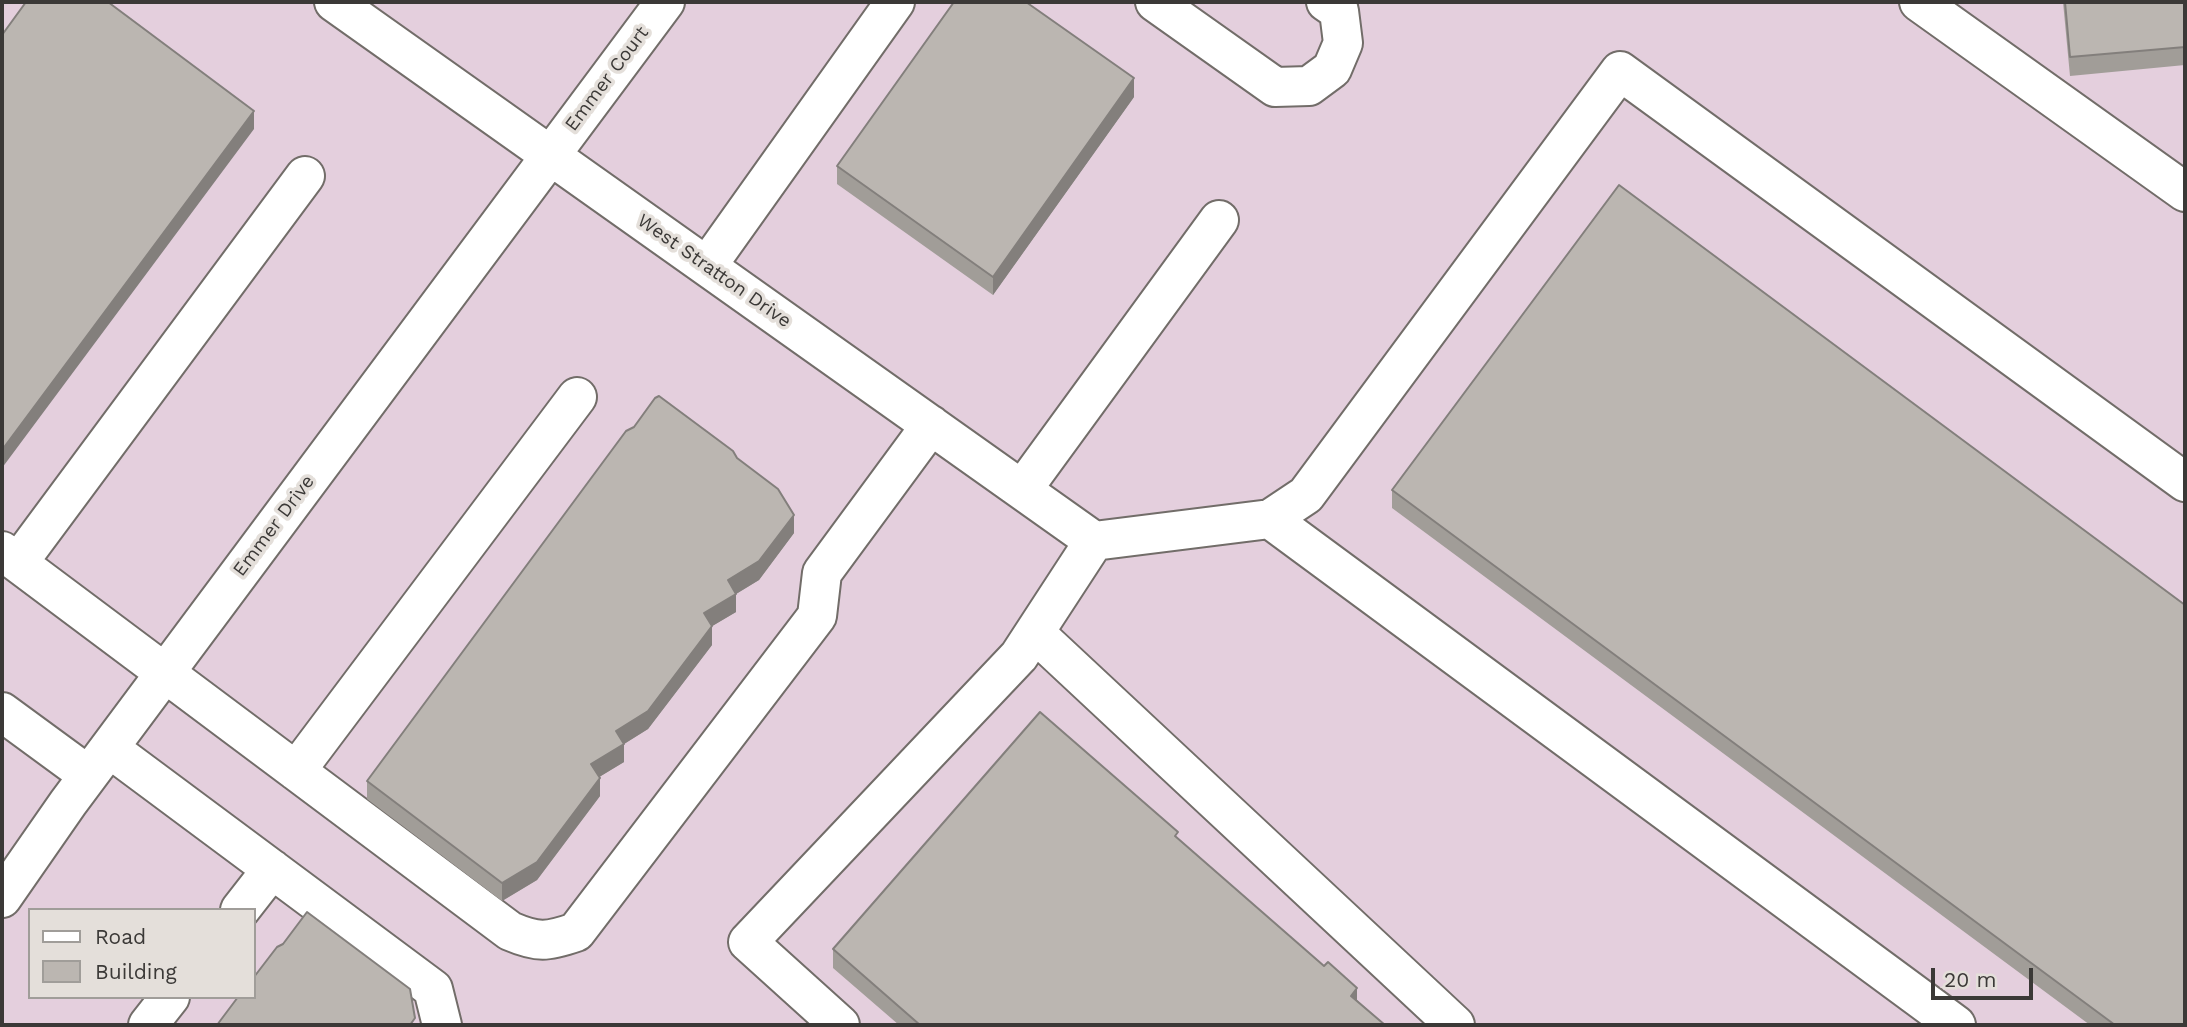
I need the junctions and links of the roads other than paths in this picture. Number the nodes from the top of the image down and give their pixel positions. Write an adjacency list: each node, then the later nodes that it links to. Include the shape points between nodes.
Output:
1 (334, 2): 7 (street, West Stratton Drive)
2 (665, 2): 7 (street, Emmer Court)
3 (895, 2): 11 (street)
4 (1155, 2): 5 (street, via 1275,87 1309,86 1332,69 1343,43 1339,11)
5 (1326, 2)
6 (1919, 2): 9 (street)
7 (550, 155): 11 (street, West Stratton Drive); 20 (street, Emmer Drive)
8 (305, 176): 18 (street)
9 (2185, 192)
10 (1219, 220): 15 (street)
11 (707, 266): 13 (street, West Stratton Drive)
12 (576, 397): 23 (street)
13 (931, 425): 15 (street, West Stratton Drive); 23 (street, via 822,573 817,616 576,932 532,940 510,931)
14 (2185, 482): 16 (street, via 1620,71 1306,495)
15 (1022, 490): 17 (street, West Stratton Drive)
16 (1270, 519): 17 (street); 32 (street)
17 (1094, 541): 19 (street)
18 (10, 557): 20 (street)
19 (1034, 633): 30 (street, via 1019,656 748,942); 31 (street)
20 (164, 673): 22 (street, Emmer Drive); 23 (street)
21 (2, 712): 22 (street)
22 (98, 762): 24 (street); 25 (street, Emmer Drive)
23 (296, 771)
24 (272, 869): 26 (street); 29 (street, via 433,989)
25 (2, 898)
26 (242, 908)
27 (168, 999): 28 (street)
28 (148, 1025)
29 (442, 1025)
30 (840, 1025)
31 (1455, 1025)
32 (1956, 1025)

